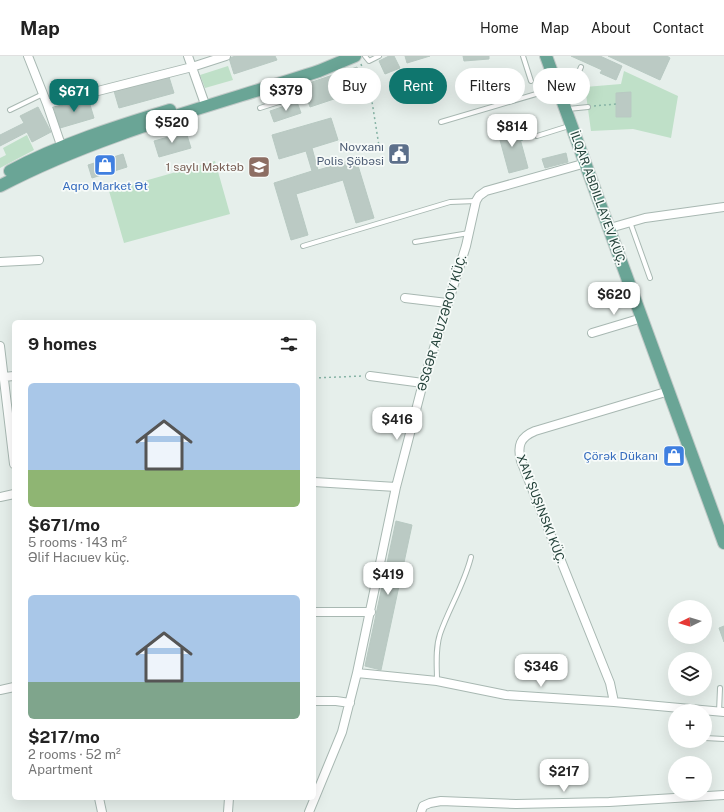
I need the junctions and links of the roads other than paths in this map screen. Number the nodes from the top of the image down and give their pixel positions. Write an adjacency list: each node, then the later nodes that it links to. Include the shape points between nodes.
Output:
1 (28, 56): 14 (street)
2 (188, 56): 10 (street)
3 (226, 56): 10 (street)
4 (337, 56): 18 (main road)
5 (365, 56): 6 (lane, via 369,61)
6 (379, 56)
7 (523, 56): 12 (lane)
8 (546, 56): 11 (main road, İLQAR ABDILLAYEV KÜÇ.)
9 (358, 59): 13 (main road)
10 (192, 67): 18 (street); 19 (street)
11 (550, 68)
12 (531, 81)
13 (274, 86): 17 (lane); 18 (main road)
14 (43, 94): 19 (street); 24 (lane)
15 (301, 95): 17 (lane)
16 (533, 95): 25 (lane)
17 (280, 102): 22 (lane)
18 (205, 103): 28 (main road, via 115,136)
19 (48, 104): 28 (street)
20 (564, 104): 23 (main road, İLQAR ABDILLAYEV KÜÇ.)
21 (588, 107): 23 (lane)
22 (260, 108)
23 (566, 109): 26 (main road, İLQAR ABDILLAYEV KÜÇ.)
24 (10, 110)
25 (441, 122)
26 (572, 126): 27 (lane); 29 (main road, İLQAR ABDILLAYEV KÜÇ.)
27 (537, 136)
28 (63, 151): 30 (main road); 31 (main road)
29 (586, 163): 32 (street, via 486,192); 35 (main road, İLQAR ABDILLAYEV KÜÇ.)
30 (0, 177)
31 (0, 186)
32 (476, 201): 36 (street, ƏSGƏR ABUZƏROV KÜÇ.); 38 (lane, via 450,202)
33 (724, 207): 34 (street)
34 (630, 222): 35 (street); 41 (lane)
35 (610, 228): 44 (main road, İLQAR ABDILLAYEV KÜÇ.)
36 (469, 233): 37 (lane); 43 (street, ƏSGƏR ABUZƏROV KÜÇ.)
37 (415, 242)
38 (303, 246)
39 (40, 260): 40 (street)
40 (0, 262)
41 (650, 278)
42 (405, 298): 43 (street)
43 (447, 303): 50 (street, ƏSGƏR ABUZƏROV KÜÇ.)
44 (642, 318): 45 (street); 51 (main road, İLQAR ABDILLAYEV KÜÇ.)
45 (592, 333)
46 (0, 346): 49 (street)
47 (12, 376): 49 (street)
48 (370, 376): 50 (street)
49 (3, 377): 52 (street)
50 (423, 383): 54 (street, ƏSGƏR ABUZƏROV KÜÇ.)
51 (669, 391): 57 (main road, İLQAR ABDILLAYEV KÜÇ.); 67 (street, XAN ŞUŞINSKI KÜÇ., via 535,431 519,444 521,461 610,683)
52 (12, 448)
53 (316, 482): 54 (street)
54 (396, 487): 60 (street, ƏSGƏR ABUZƏROV KÜÇ.)
55 (12, 494): 56 (street)
56 (0, 497)
57 (724, 543)
58 (471, 557): 62 (lane, via 466,577 437,645)
59 (316, 612): 60 (street)
60 (371, 612): 61 (street, ƏSGƏR ABUZƏROV KÜÇ.)
61 (357, 673): 62 (street); 68 (street, ƏSGƏR ABUZƏROV KÜÇ.)
62 (437, 681): 67 (street, via 506,696)
63 (12, 688): 65 (street)
64 (720, 688): 69 (lane)
65 (0, 690)
66 (316, 701): 68 (street)
67 (614, 702): 69 (street)
68 (350, 703): 73 (street, ƏSGƏR ABUZƏROV KÜÇ., via 335,751)
69 (722, 712)
70 (712, 738): 71 (lane)
71 (724, 739)
72 (724, 795): 80 (street, via 538,804 441,801 423,806)
73 (316, 796)
74 (99, 800): 77 (street)
75 (229, 800): 78 (street)
76 (314, 800): 79 (street, ƏSGƏR ABUZƏROV KÜÇ.)
77 (102, 812)
78 (228, 812)
79 (309, 812)
80 (421, 812)

